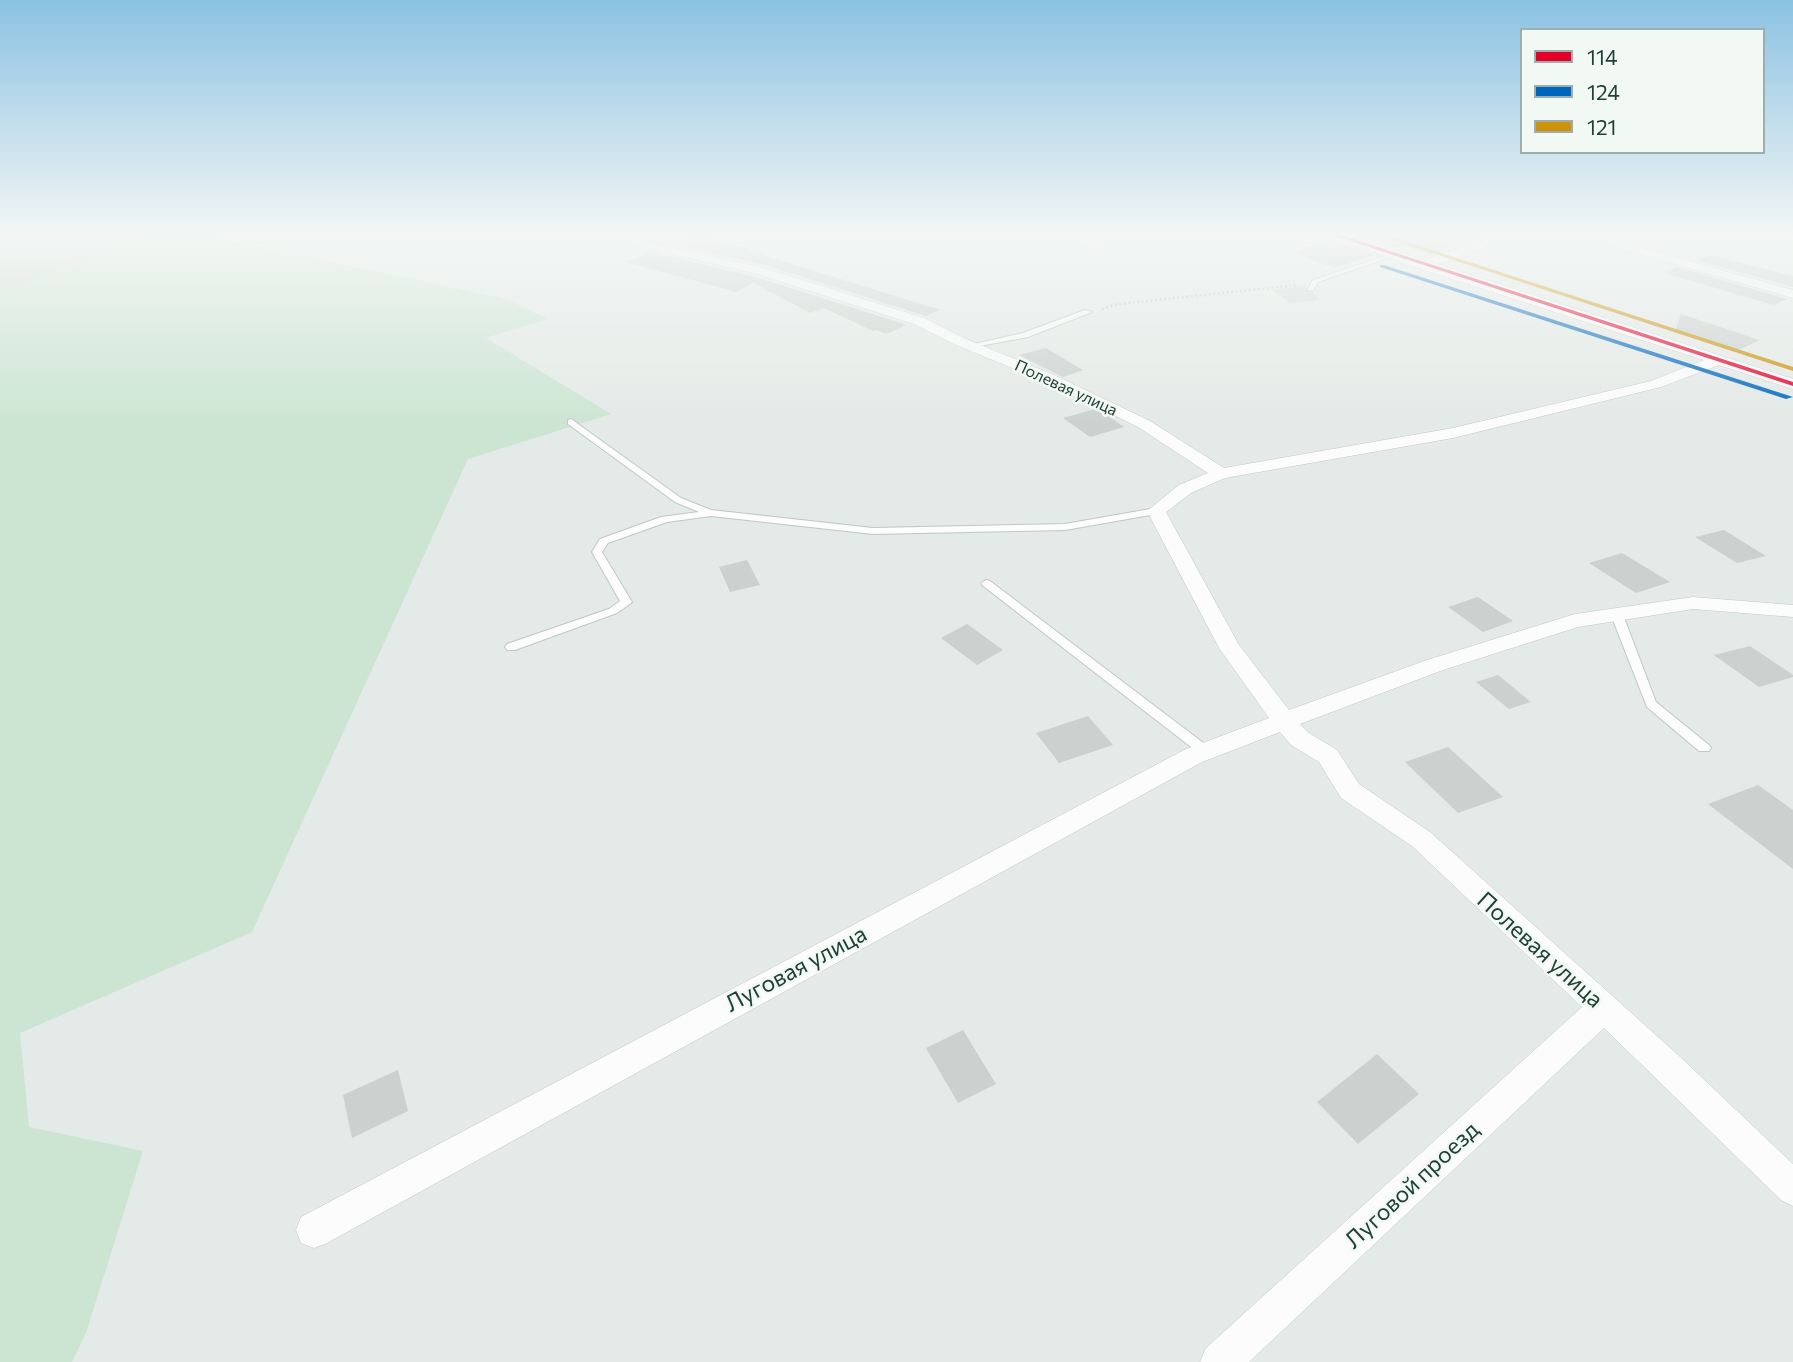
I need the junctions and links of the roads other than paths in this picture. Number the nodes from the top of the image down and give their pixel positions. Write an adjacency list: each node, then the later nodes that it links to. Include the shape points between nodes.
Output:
1 (845, 298): 4 (street, Полевая улица, via 919,321)
2 (1523, 298): 5 (street)
3 (1088, 313): 4 (lane, via 1025,335)
4 (969, 346): 8 (street, Полевая улица, via 1144,424)
5 (1718, 360): 6 (street); 8 (street, via 1656,384 1453,433)
6 (1793, 384)
7 (571, 422): 10 (lane, via 678,500)
8 (1221, 474): 9 (street, via 1185,489)
9 (1156, 511): 10 (lane, via 1065,527 873,531); 15 (street, Полевая улица, via 1230,648)
10 (710, 513): 14 (lane, via 665,519 604,541 597,552 626,601 614,611)
11 (986, 583): 17 (lane)
12 (1793, 611): 13 (street, via 1693,603)
13 (1617, 615): 15 (street, via 1575,621 1448,661); 16 (lane, via 1651,704)
14 (511, 647)
15 (1284, 721): 17 (street, Луговая улица); 18 (street, Полевая улица, via 1300,739 1328,756 1350,791 1421,839)
16 (1704, 748)
17 (1205, 751): 20 (street, Луговая улица)
18 (1604, 1008): 19 (street, Полевая улица); 21 (street, Луговой проезд)
19 (1793, 1188)
20 (314, 1230)
21 (1220, 1362)

